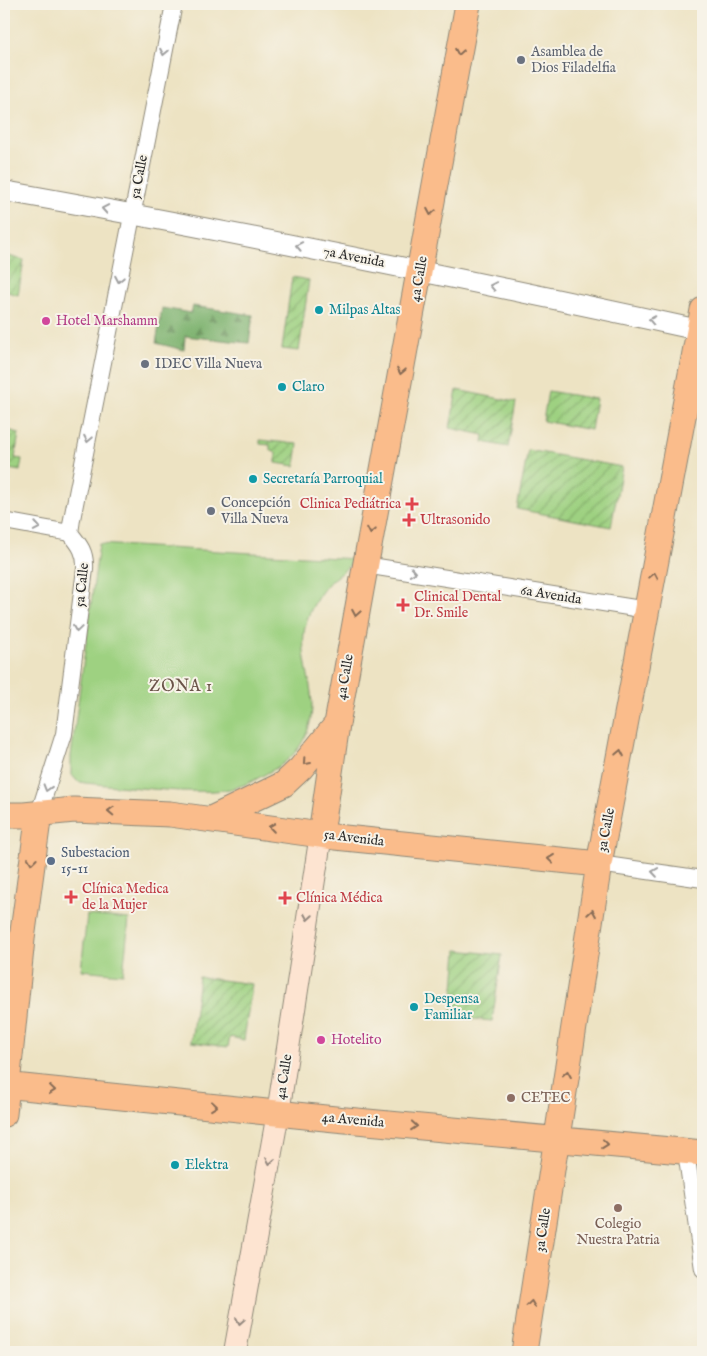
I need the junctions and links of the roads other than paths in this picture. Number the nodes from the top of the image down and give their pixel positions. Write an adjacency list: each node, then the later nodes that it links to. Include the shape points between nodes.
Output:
1 (174, 4): 4 (street, 5a Calle, one-way to 4)
2 (468, 4): 5 (main road, 4a Calle, one-way to 5)
3 (4, 191): 4 (street, 7a Avenida, one-way to 3)
4 (132, 214): 5 (street, 7a Avenida, one-way to 4); 8 (street, 5a Calle, one-way to 8)
5 (420, 270): 6 (street, 7a Avenida, one-way to 5); 9 (main road, 4a Calle, one-way to 9)
6 (702, 324): 10 (main road, 3a Calle, one-way to 6)
7 (4, 521): 8 (street, one-way to 8)
8 (70, 533): 12 (street, 5a Calle, one-way to 12, via 83,551 85,569 64,734)
9 (365, 565): 10 (street, 6a Avenida, one-way to 10); 11 (main road, 4a Calle, one-way to 11)
10 (647, 610): 16 (main road, 3a Calle, one-way to 10)
11 (337, 724): 14 (main road, one-way to 14, via 284,784); 15 (main road, 4a Calle)
12 (39, 813): 13 (main road, 5a Avenida); 14 (main road, 5a Avenida, one-way to 12, via 74,810); 18 (main road, 5a Calle, one-way to 18)
13 (4, 815)
14 (211, 819): 15 (main road, 5a Avenida, one-way to 14)
15 (321, 834): 16 (main road, 5a Avenida, one-way to 15); 19 (main road, 4a Calle, one-way to 19)
16 (599, 864): 17 (street, 5a Avenida, one-way to 16); 21 (main road, 3a Calle, one-way to 16)
17 (703, 879)
18 (6, 1085): 19 (main road, 4a Avenida, one-way to 19); 20 (main road, 5a Calle)
19 (278, 1113): 21 (main road, 4a Avenida, one-way to 21); 24 (main road, 4a Calle, one-way to 24)
20 (4, 1114)
21 (556, 1139): 22 (main road, 4a Avenida, one-way to 22); 25 (main road, 3a Calle, one-way to 21)
22 (695, 1153): 23 (street)
23 (703, 1270)
24 (234, 1352)
25 (524, 1352)

